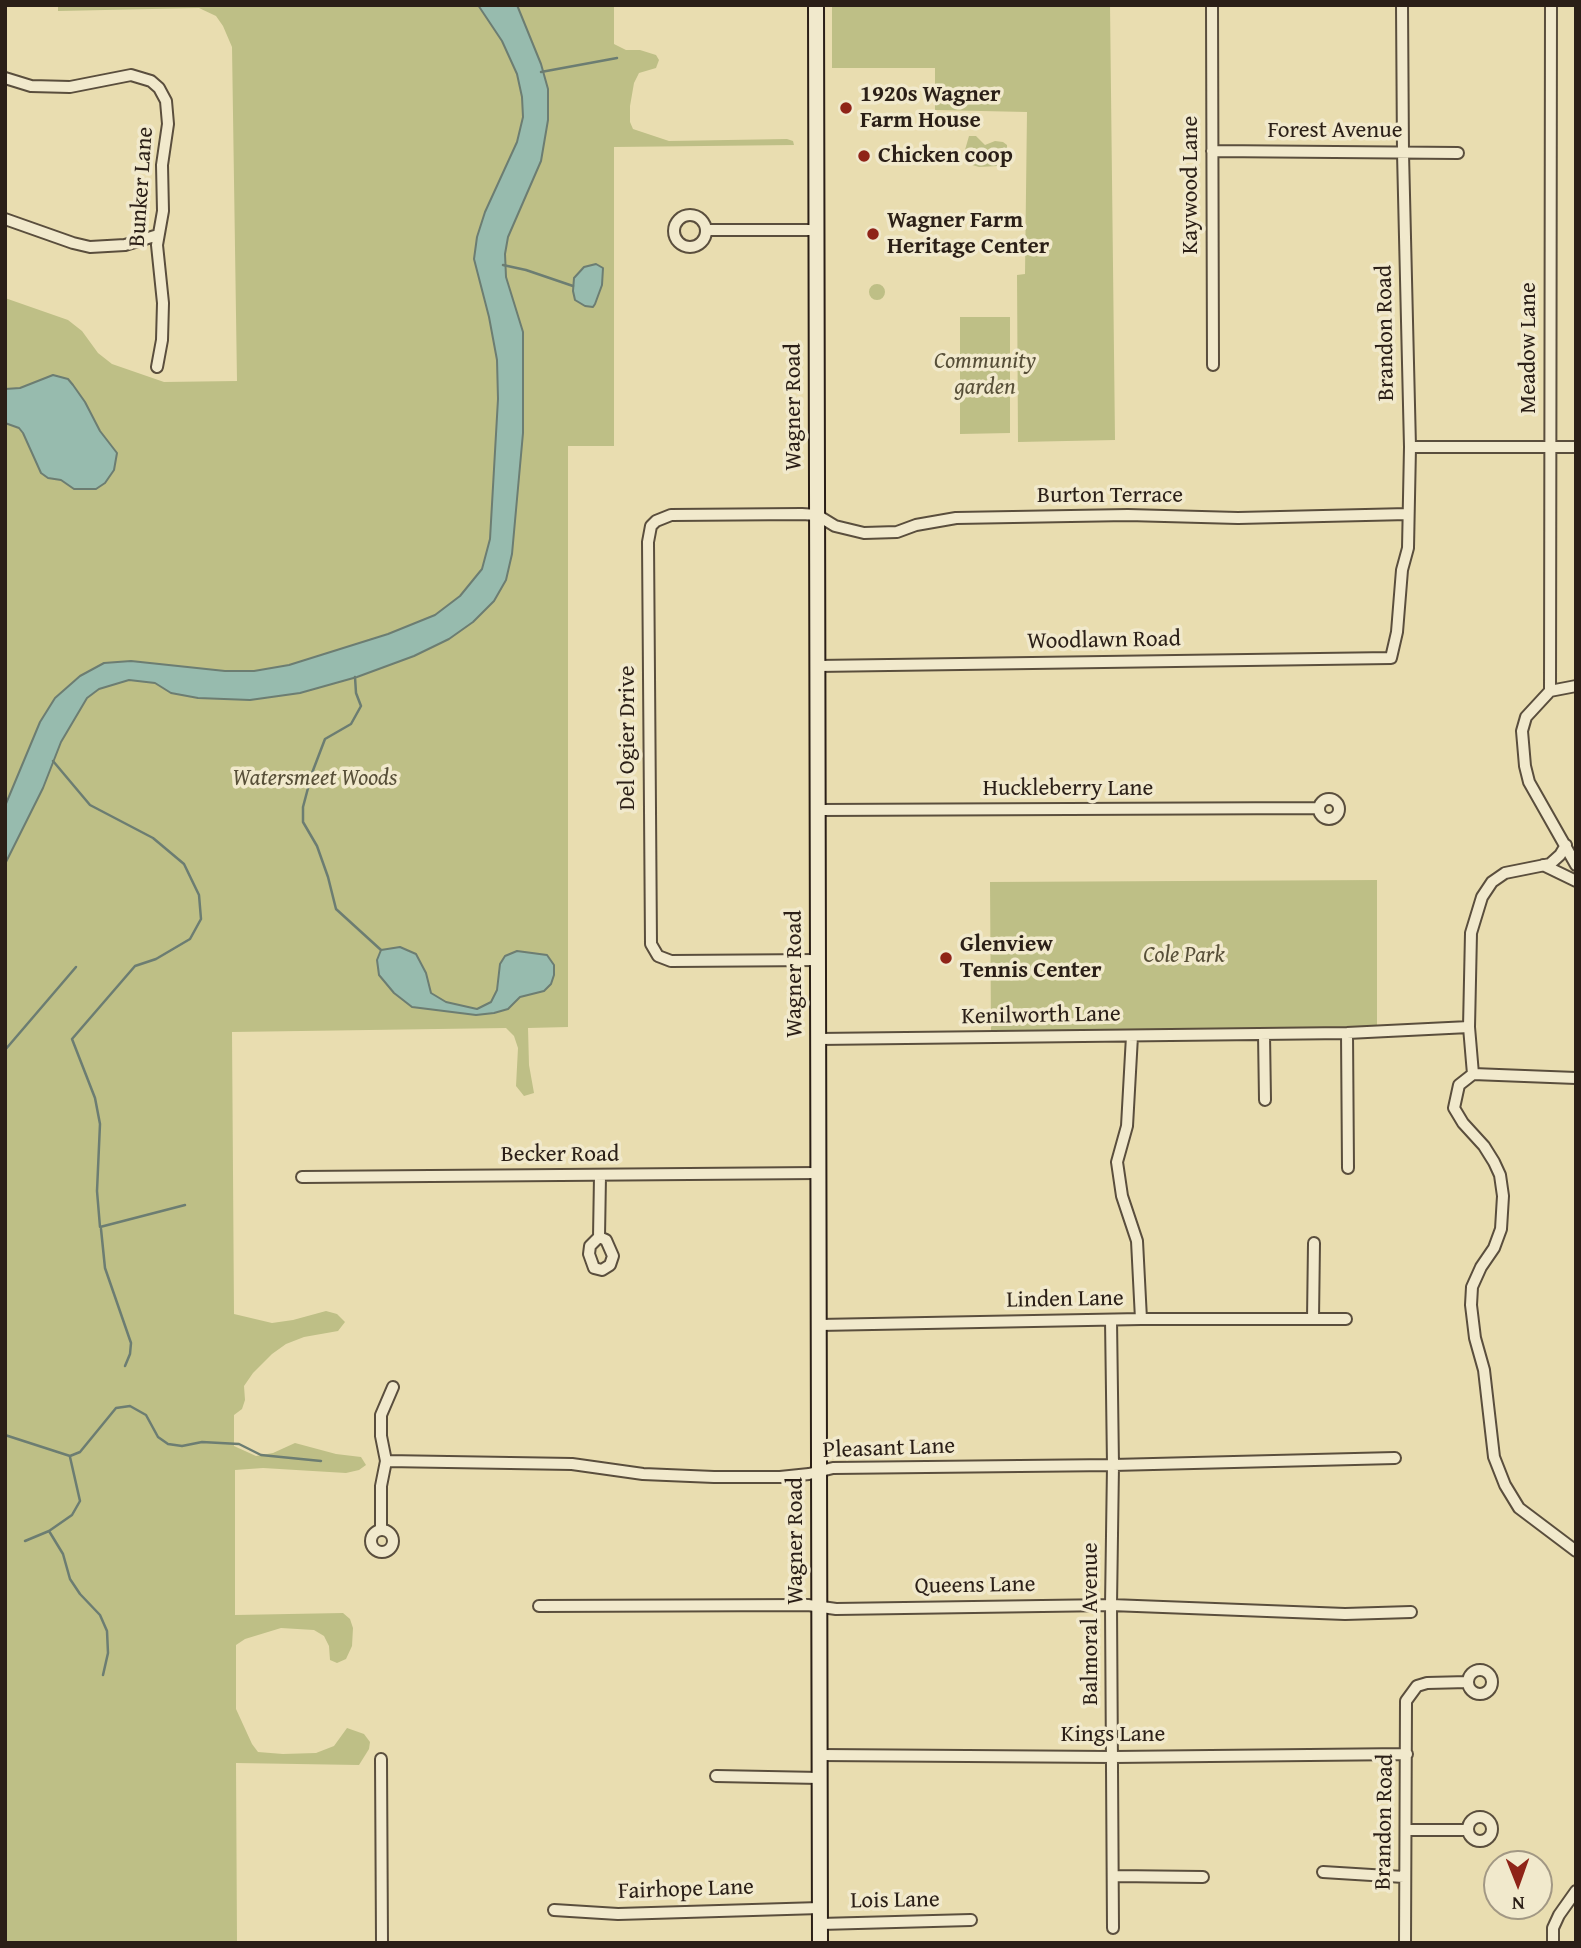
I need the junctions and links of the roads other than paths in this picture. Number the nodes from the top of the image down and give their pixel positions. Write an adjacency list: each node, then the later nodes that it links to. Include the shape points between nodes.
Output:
1 (816, 5): 11 (street, Wagner Road)
2 (1212, 5): 6 (street, Kaywood Lane)
3 (1402, 5): 7 (street, Brandon Road)
4 (1551, 5): 16 (street, Meadow Lane)
5 (5, 78): 12 (street, Bunker Lane, via 31,86 70,87 131,75 151,81 159,89 166,101 168,124)
6 (1212, 151): 7 (street, Forest Avenue); 13 (street, Kaywood Lane)
7 (1403, 153): 8 (street, Forest Avenue); 15 (street, Brandon Road)
8 (1458, 153)
9 (5, 219): 12 (street, via 90,247 125,246)
10 (706, 230): 11 (street)
11 (816, 230): 19 (street, Wagner Road)
12 (158, 235): 14 (street, Bunker Lane, via 163,303)
13 (1213, 365)
14 (157, 366)
15 (1410, 447): 16 (street); 18 (street, Brandon Road)
16 (1549, 447): 17 (street); 23 (street, Meadow Lane)
17 (1576, 447)
18 (1408, 514): 19 (street, Burton Terrace, via 956,517 897,532 864,533 835,526); 20 (street, Brandon Road, via 1408,548)
19 (817, 515): 21 (street, Wagner Road); 30 (street, Del Ogier Drive, via 662,517 649,532 649,583 650,936 654,951 671,961)
20 (1391, 658): 21 (street, Woodlawn Road)
21 (817, 666): 25 (street, Wagner Road)
22 (1576, 686): 23 (street)
23 (1550, 691): 26 (street, via 1526,717 1522,748 1529,782)
24 (1319, 808): 25 (street, Huckleberry Lane)
25 (818, 810): 30 (street, Wagner Road)
26 (1566, 845): 27 (street, via 1555,861); 28 (street)
27 (1543, 865): 29 (street); 31 (street, via 1505,873 1482,897 1471,933)
28 (1576, 865)
29 (1576, 881)
30 (818, 960): 35 (street, Wagner Road)
31 (1469, 1027): 32 (street, Kenilworth Lane); 36 (street)
32 (1347, 1033): 33 (street, Kenilworth Lane); 39 (street)
33 (1264, 1034): 34 (street, Kenilworth Lane); 38 (street)
34 (1132, 1036): 35 (street, Kenilworth Lane); 45 (street, via 1127,1126 1117,1162 1137,1241)
35 (818, 1040): 40 (street, Wagner Road)
36 (1473, 1074): 37 (street); 56 (street, via 1459,1086 1454,1108 1494,1163 1503,1196 1501,1229 1472,1287 1471,1305 1494,1457 1504,1485 1519,1507)
37 (1576, 1078)
38 (1265, 1100)
39 (1348, 1168)
40 (818, 1174): 41 (street, Becker Road); 49 (street, Wagner Road)
41 (600, 1176): 42 (street, Becker Road); 43 (street)
42 (302, 1178)
43 (599, 1237)
44 (1314, 1243): 46 (street)
45 (1141, 1319): 46 (street, Linden Lane); 48 (street, Linden Lane)
46 (1313, 1319): 47 (street, Linden Lane)
47 (1346, 1319)
48 (1111, 1320): 49 (street, Linden Lane); 53 (street, Balmoral Avenue)
49 (819, 1325): 54 (street, Wagner Road)
50 (393, 1387): 52 (street, via 381,1415)
51 (1395, 1458): 53 (street, Pleasant Lane)
52 (386, 1461): 54 (street, Pleasant Lane, via 572,1464 714,1478); 55 (street)
53 (1113, 1465): 54 (street, Pleasant Lane); 57 (street, Balmoral Avenue)
54 (819, 1471): 59 (street, Wagner Road)
55 (381, 1529)
56 (1573, 1545)
57 (1111, 1605): 59 (street, Queens Lane); 60 (street, Queens Lane, via 1345,1614); 64 (street, Balmoral Avenue)
58 (539, 1606): 59 (street, Queens Lane)
59 (819, 1607): 63 (street, Wagner Road)
60 (1411, 1612)
61 (1468, 1682): 62 (street, Brandon Road, via 1417,1686 1406,1701)
62 (1407, 1754): 64 (street, Kings Lane); 68 (street, Brandon Road)
63 (820, 1755): 64 (street, Kings Lane); 67 (street, Wagner Road)
64 (1113, 1757): 71 (street, Balmoral Avenue)
65 (381, 1759): 80 (street)
66 (716, 1776): 67 (street)
67 (820, 1778): 75 (street, Wagner Road)
68 (1407, 1829): 69 (street); 73 (street, Brandon Road)
69 (1468, 1830)
70 (1323, 1872): 73 (street)
71 (1114, 1876): 72 (street); 79 (street, Balmoral Avenue)
72 (1203, 1877)
73 (1404, 1877): 82 (street, Brandon Road)
74 (1576, 1891): 83 (street, via 1553,1928)
75 (820, 1908): 76 (street, Fairhope Lane, via 618,1914); 78 (street, Wagner Road)
76 (554, 1910)
77 (971, 1920): 78 (street, Lois Lane)
78 (820, 1924): 81 (street, Wagner Road)
79 (1113, 1928)
80 (382, 1943)
81 (820, 1943)
82 (1405, 1943)
83 (1553, 1943)

